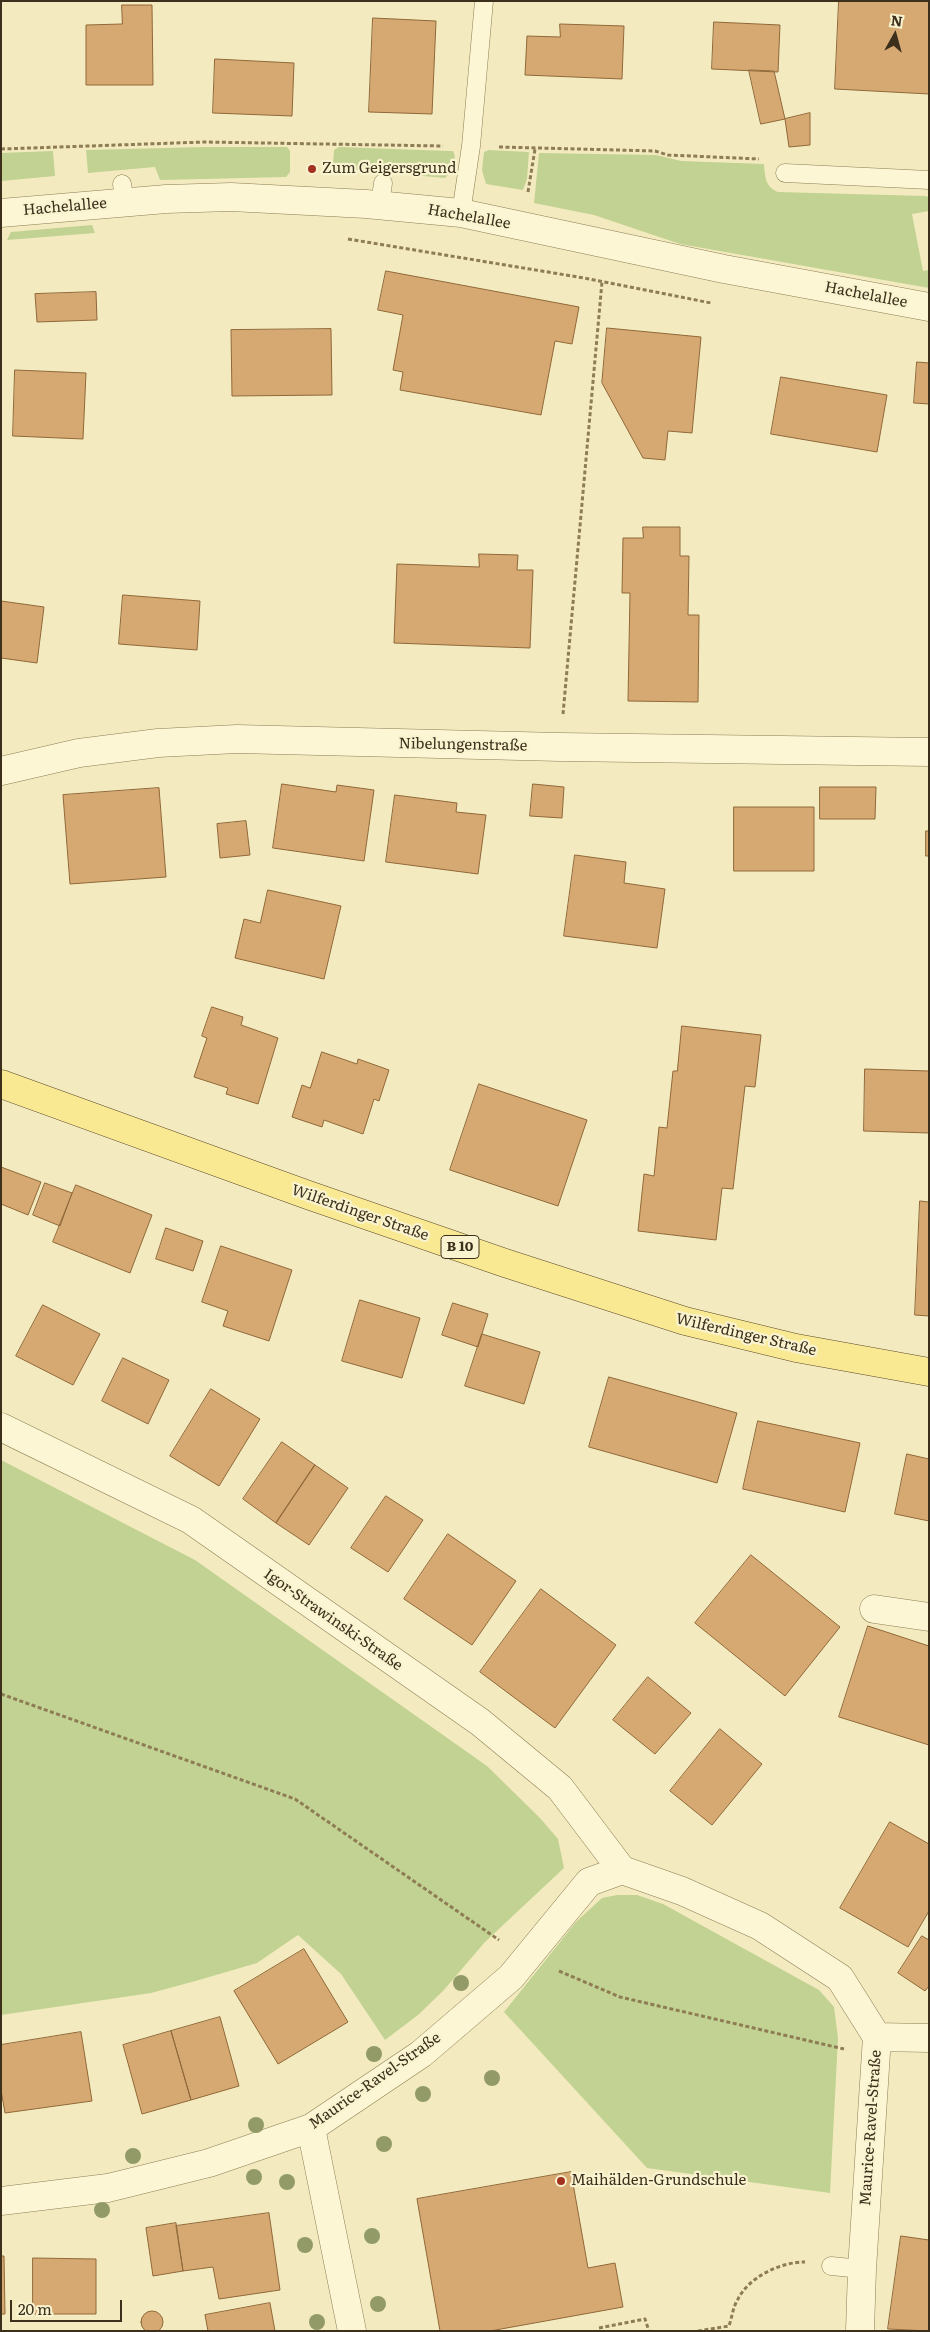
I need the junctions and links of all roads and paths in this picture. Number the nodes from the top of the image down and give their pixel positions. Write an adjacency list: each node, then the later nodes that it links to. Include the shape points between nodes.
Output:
1 (484, 1): 2 (lane)
2 (471, 146): 3 (path, via 205,142); 4 (path, via 655,151 674,156 763,159); 7 (lane)
3 (1, 149)
4 (785, 174): 5 (lane)
5 (929, 180)
6 (1, 213): 7 (street, Hachelallee, via 123,193 231,197 381,194)
7 (462, 213): 11 (street, Hachelallee, via 724,269)
8 (341, 239): 9 (path)
9 (602, 282): 10 (path); 12 (path)
10 (713, 304)
11 (929, 307)
12 (560, 747): 13 (street, Nibelungenstraße); 14 (street, Nibelungenstraße, via 237,739 158,743 78,753)
13 (929, 752)
14 (1, 771)
15 (1, 1084): 16 (main road, Wilferdinger Straße / B 10, via 514,1266 685,1321 796,1348)
16 (929, 1372)
17 (1, 1427): 21 (street, Igor-Strawinski-Straße, via 191,1520 480,1722 560,1788)
18 (874, 1609): 19 (street)
19 (929, 1617)
20 (1, 1694): 22 (path, via 295,1799)
21 (622, 1870): 22 (street, Maurice-Ravel-Straße, via 589,1882); 24 (street, Maurice-Ravel-Straße, via 682,1891 760,1926 840,1978)
22 (525, 1958): 24 (path, via 620,1997); 25 (street, Maurice-Ravel-Straße, via 511,1977 421,2054)
23 (929, 2038): 24 (street)
24 (876, 2047): 28 (street, Maurice-Ravel-Straße)
25 (311, 2128): 26 (street, Maurice-Ravel-Straße, via 209,2162 108,2188); 30 (street)
26 (1, 2201)
27 (831, 2266): 28 (lane); 32 (path, via 802,2262 762,2275 748,2285 737,2300 729,2326)
28 (862, 2269): 33 (street, Maurice-Ravel-Straße)
29 (599, 2328): 31 (path, via 645,2319)
30 (352, 2331)
31 (649, 2331)
32 (698, 2331)
33 (860, 2331)

